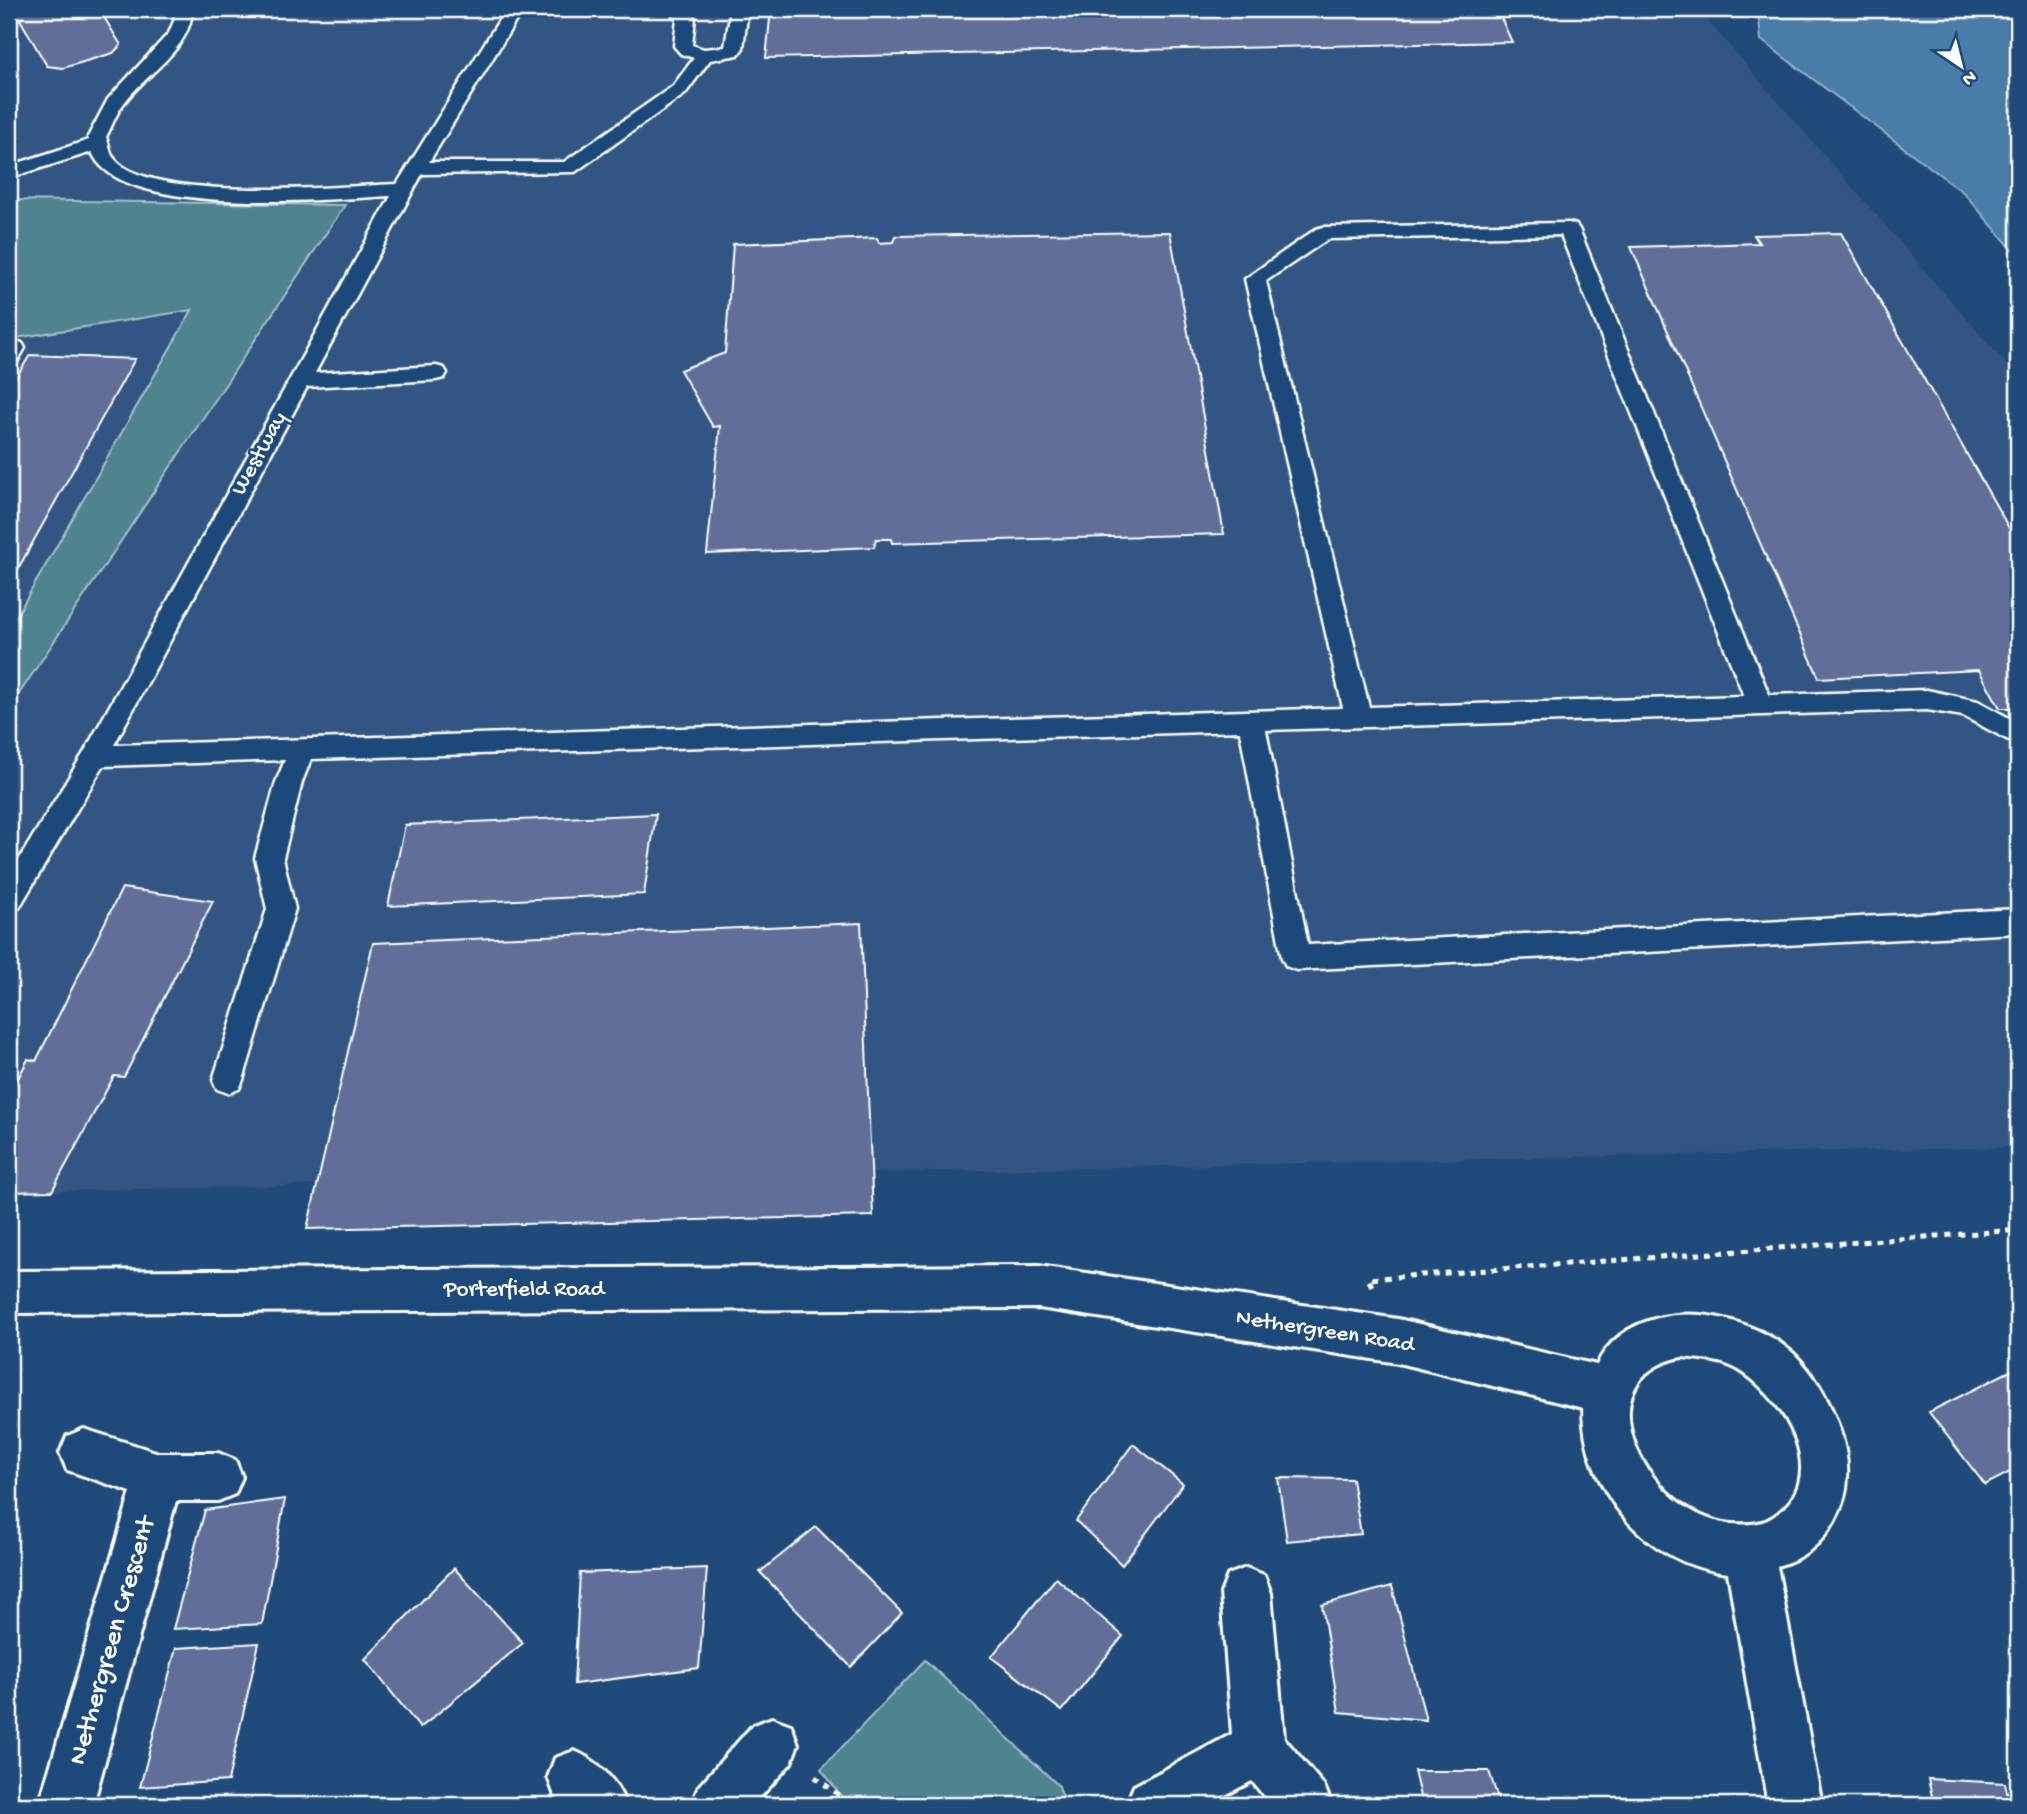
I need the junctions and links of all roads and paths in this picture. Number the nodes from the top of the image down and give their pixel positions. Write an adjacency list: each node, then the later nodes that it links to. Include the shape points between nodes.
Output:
1 (184, 9): 6 (lane, via 186,17 169,45 114,103 97,137)
2 (514, 9): 7 (lane, Westway)
3 (675, 9): 5 (lane, via 686,18 685,49)
4 (739, 9): 5 (lane, via 732,51)
5 (706, 54): 7 (lane, via 679,90 568,168)
6 (100, 144): 8 (lane); 9 (lane, via 106,161 135,182 212,195)
7 (416, 168): 9 (lane, Westway)
8 (9, 172)
9 (404, 190): 11 (lane, Westway)
10 (436, 373): 11 (lane)
11 (299, 381): 17 (lane, Westway)
12 (1760, 705): 13 (lane); 13 (lane, via 1569,229 1323,233 1255,279); 15 (lane, via 1927,700 1969,708)
13 (1358, 717): 14 (lane)
14 (1251, 720): 16 (lane); 19 (lane, via 1296,958)
15 (2018, 735)
16 (302, 750): 17 (lane); 20 (lane, via 269,858 281,909)
17 (95, 756): 18 (lane, Westway)
18 (9, 900)
19 (2018, 921)
20 (228, 1080)
21 (2018, 1230): 24 (path, via 1368,1279)
22 (1039, 1287): 23 (street, Porterfield Road); 24 (street, Nethergreen Road)
23 (9, 1292)
24 (1398, 1342): 25 (street, Nethergreen Road)
25 (1608, 1391): 29 (street, via 1604,1421 1611,1453 1626,1484 1651,1513 1681,1535 1715,1547); 29 (street, via 1623,1362 1650,1343 1682,1335 1731,1343 1755,1354 1787,1379 1811,1413 1824,1450 1824,1487 1810,1518 1801,1526 1784,1540)
26 (83, 1453): 27 (street)
27 (159, 1477): 28 (street); 33 (street, Nethergreen Crescent)
28 (218, 1477)
29 (1749, 1551): 37 (street)
30 (1246, 1593): 32 (street)
31 (772, 1744): 34 (street)
32 (1259, 1748): 35 (street); 36 (street)
33 (66, 1805)
34 (718, 1805)
35 (1153, 1805)
36 (1305, 1805)
37 (1795, 1805)

